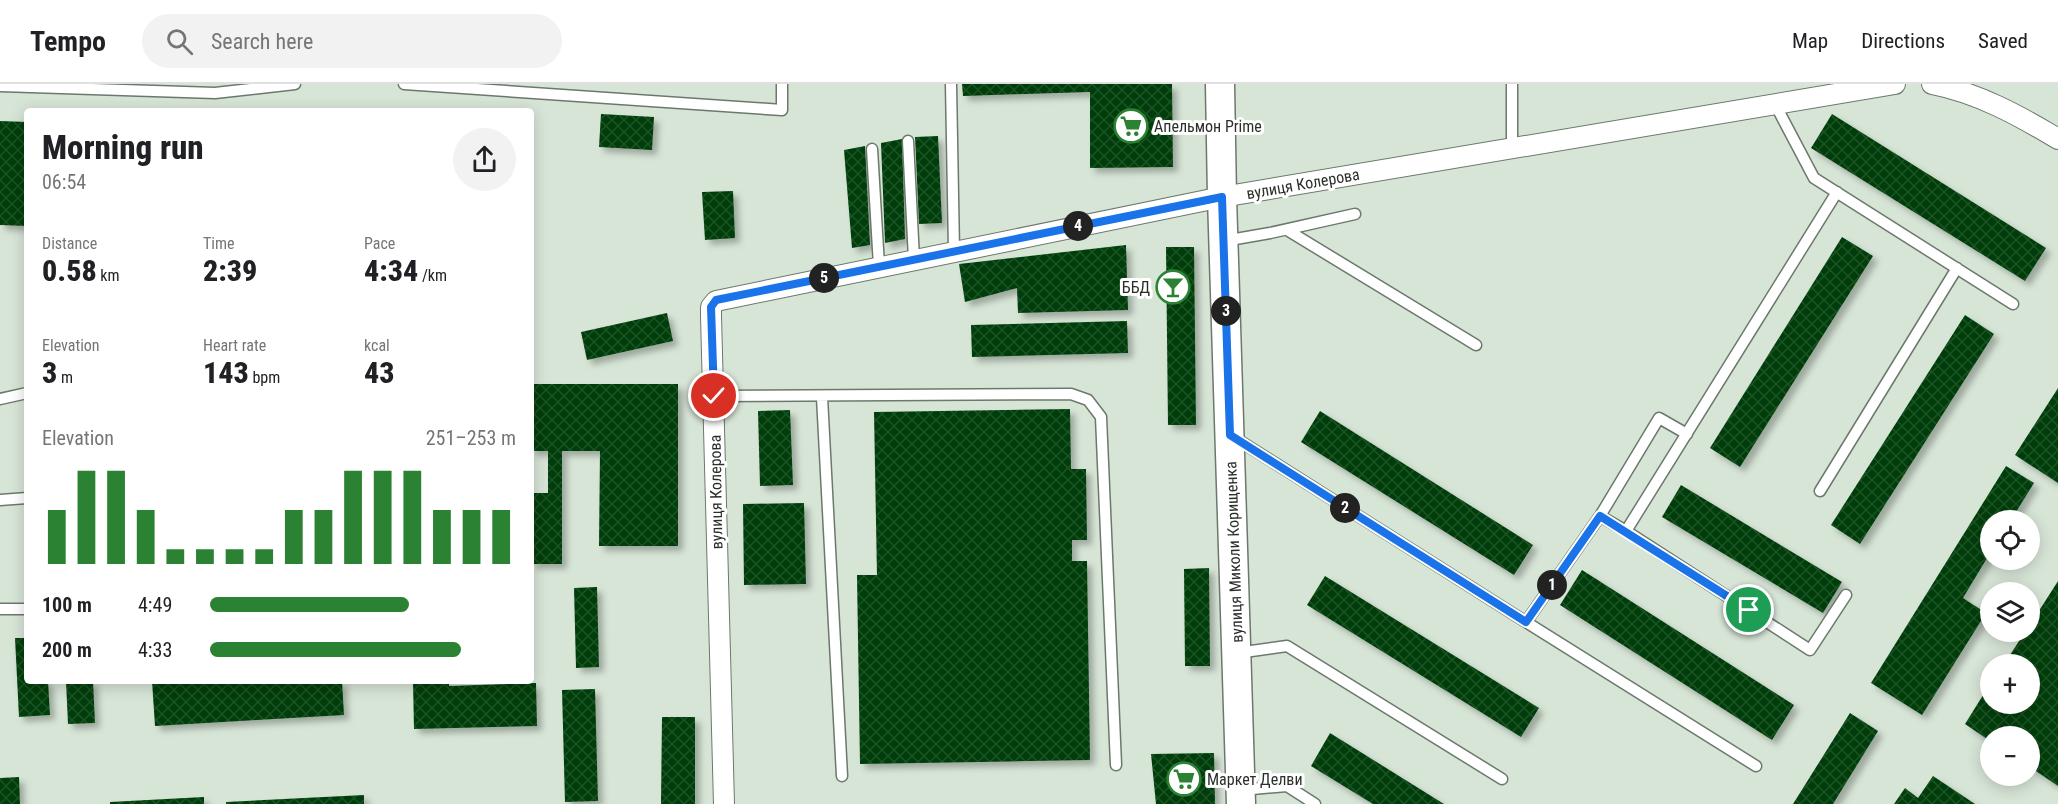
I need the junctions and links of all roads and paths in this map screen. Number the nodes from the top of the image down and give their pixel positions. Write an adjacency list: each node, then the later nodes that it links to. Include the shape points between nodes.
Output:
1 (295, 84): 9 (lane, via 215,93)
2 (405, 84): 3 (lane, via 782,110)
3 (782, 84)
4 (951, 84): 20 (lane)
5 (1220, 84): 16 (street, вулиця Миколи Корищенка)
6 (1512, 84): 13 (lane)
7 (1895, 84): 10 (street, вулиця Колерова)
8 (1932, 84): 11 (street, via 1956,88 2008,110)
9 (0, 86)
10 (1775, 104): 13 (street, вулиця Колерова); 15 (lane, via 1814,178)
11 (2058, 139)
12 (908, 141): 21 (lane)
13 (1512, 148): 16 (street, вулиця Колерова)
14 (872, 149): 22 (lane)
15 (1837, 192): 23 (lane); 30 (lane)
16 (1222, 197): 19 (street, вулиця Миколи Корищенка); 20 (street, вулиця Колерова)
17 (1355, 214): 18 (lane)
18 (1287, 230): 19 (lane); 25 (lane)
19 (1224, 241): 31 (street, вулиця Миколи Корищенка)
20 (954, 251): 21 (street, вулиця Колерова)
21 (914, 259): 22 (street, вулиця Колерова)
22 (879, 266): 27 (street, вулиця Колерова, via 716,300 711,307)
23 (1957, 268): 24 (lane); 32 (lane)
24 (2013, 304)
25 (1476, 345)
26 (24, 394): 29 (lane)
27 (714, 396): 28 (lane); 47 (street, вулиця Колерова)
28 (822, 397): 42 (lane, via 1071,394 1088,399 1101,417); 44 (lane)
29 (0, 399)
30 (1687, 434): 35 (lane, via 1659,418); 36 (lane)
31 (1230, 435): 40 (lane); 41 (street, вулиця Миколи Корищенка)
32 (1820, 491)
33 (24, 498): 34 (lane)
34 (0, 500)
35 (1600, 516): 36 (lane); 40 (lane)
36 (1626, 531): 37 (lane, via 1810,650)
37 (1846, 595)
38 (0, 609): 39 (lane)
39 (24, 609)
40 (1526, 622): 43 (lane)
41 (1237, 654): 45 (lane, via 1287,646); 46 (street, вулиця Миколи Корищенка)
42 (1116, 765)
43 (1756, 766)
44 (842, 776)
45 (1502, 779)
46 (1241, 797): 48 (lane, via 1287,786)
47 (724, 804)
48 (1315, 804)

